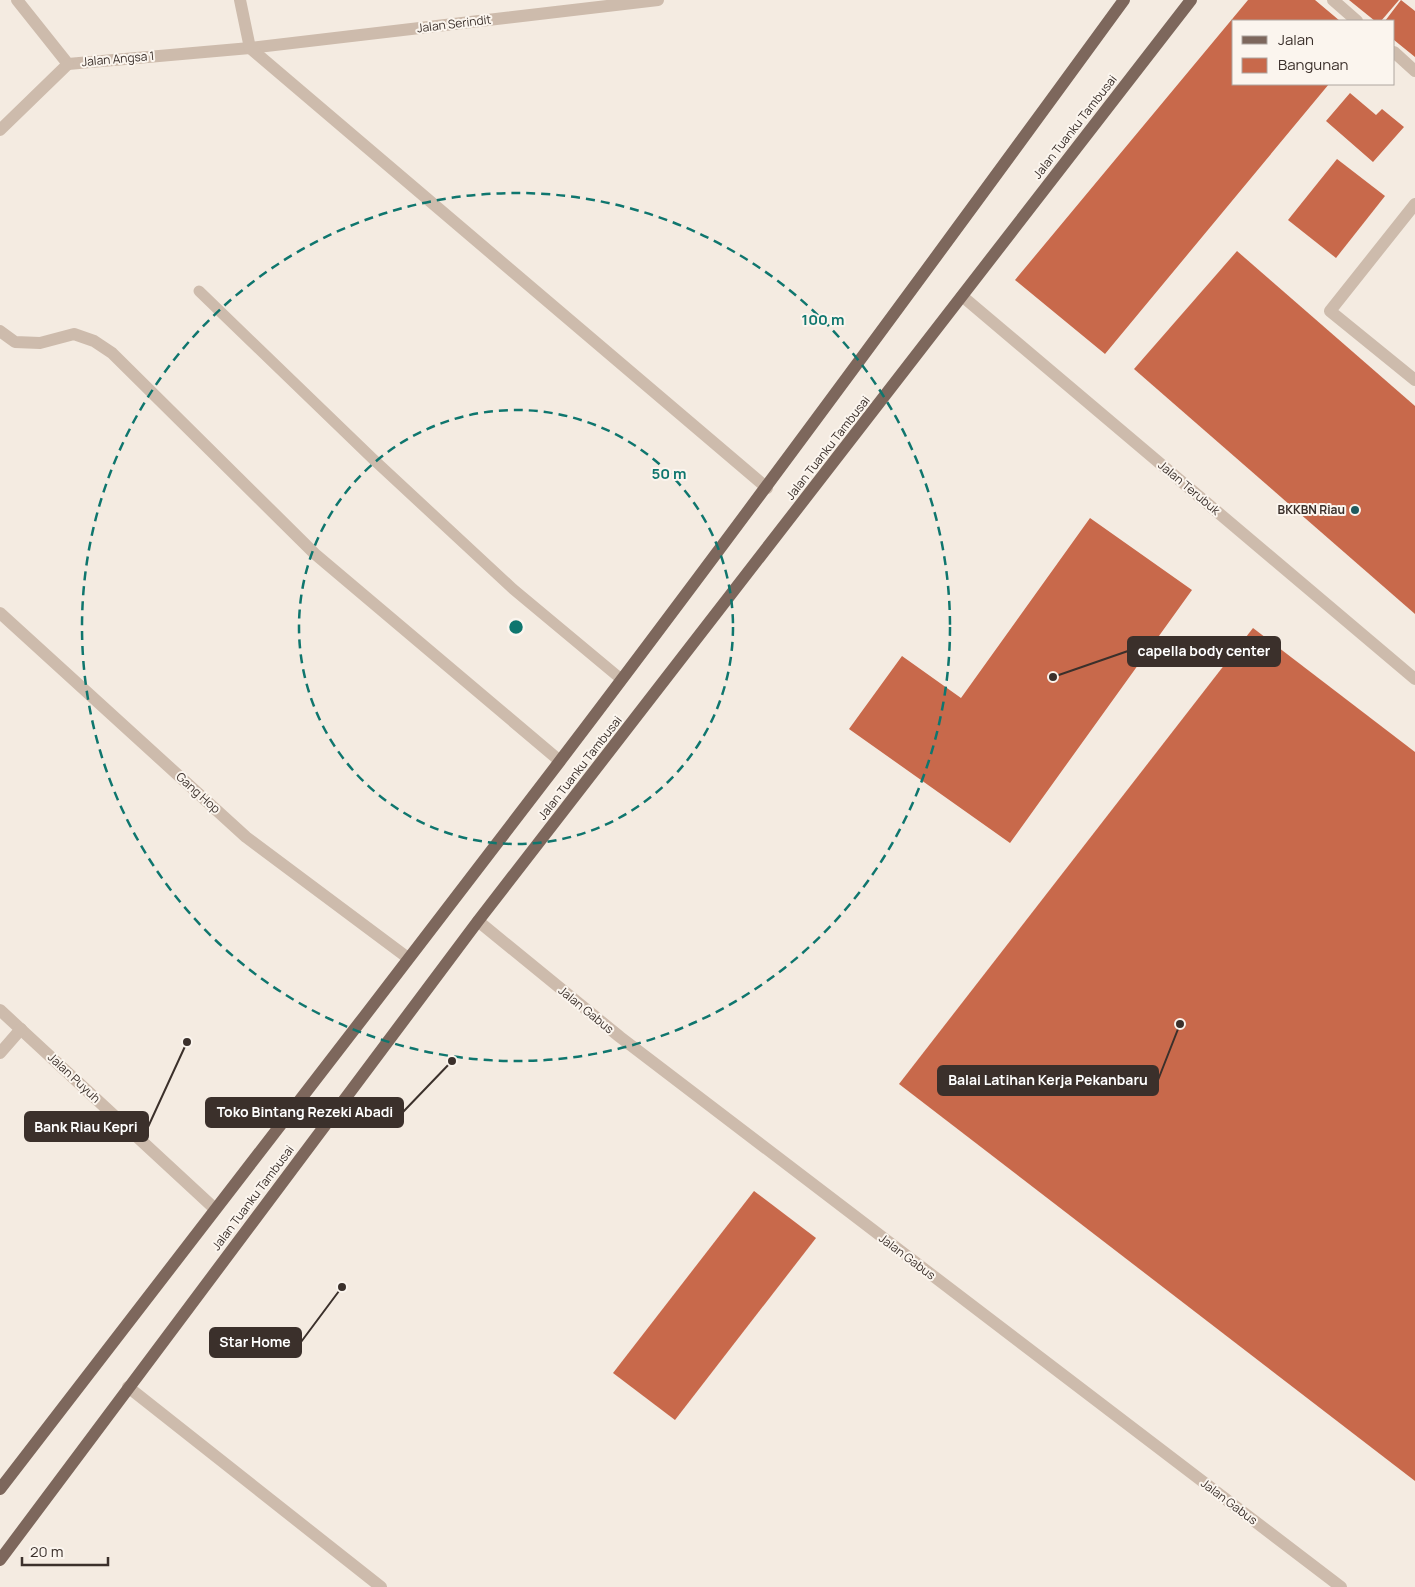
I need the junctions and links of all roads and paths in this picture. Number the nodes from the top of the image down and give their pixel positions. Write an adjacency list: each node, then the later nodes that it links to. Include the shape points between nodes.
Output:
1 (17, 0): 11 (street, Jalan Angsa 1)
2 (240, 0): 9 (street)
3 (658, 0): 7 (street, Jalan Serindit)
4 (1124, 0): 19 (main road, Jalan Tuanku Tambusai)
5 (1191, 0): 16 (main road, Jalan Tuanku Tambusai)
6 (1332, 0): 8 (street)
7 (612, 2): 9 (street, Jalan Serindit)
8 (1356, 20)
9 (250, 48): 11 (street, Jalan Angsa 1); 19 (street)
10 (1395, 53): 12 (street)
11 (68, 64): 13 (street)
12 (1415, 70)
13 (0, 130)
14 (1415, 204): 18 (street, via 1330,311)
15 (199, 291): 21 (lane, via 513,589)
16 (962, 296): 22 (street, Jalan Terubuk); 24 (main road, Jalan Tuanku Tambusai)
17 (0, 331): 23 (street, via 15,342 40,343 74,334 112,352 315,554)
18 (1415, 380)
19 (767, 488): 21 (main road, Jalan Tuanku Tambusai)
20 (0, 613): 25 (street, Gang Hop, via 246,837)
21 (621, 679): 23 (main road, Jalan Tuanku Tambusai)
22 (1415, 680)
23 (560, 761): 25 (main road, Jalan Tuanku Tambusai)
24 (478, 921): 30 (main road, Jalan Tuanku Tambusai); 34 (street, Jalan Gabus, via 628,1044)
25 (408, 958): 29 (main road, Jalan Tuanku Tambusai)
26 (0, 1010): 27 (street, Jalan Puyuh)
27 (21, 1029): 28 (street); 29 (street, Jalan Puyuh)
28 (0, 1053)
29 (214, 1208): 31 (main road, Jalan Tuanku Tambusai)
30 (128, 1387): 32 (main road, Jalan Tuanku Tambusai); 33 (street)
31 (0, 1489)
32 (0, 1560)
33 (381, 1587)
34 (1341, 1587)

